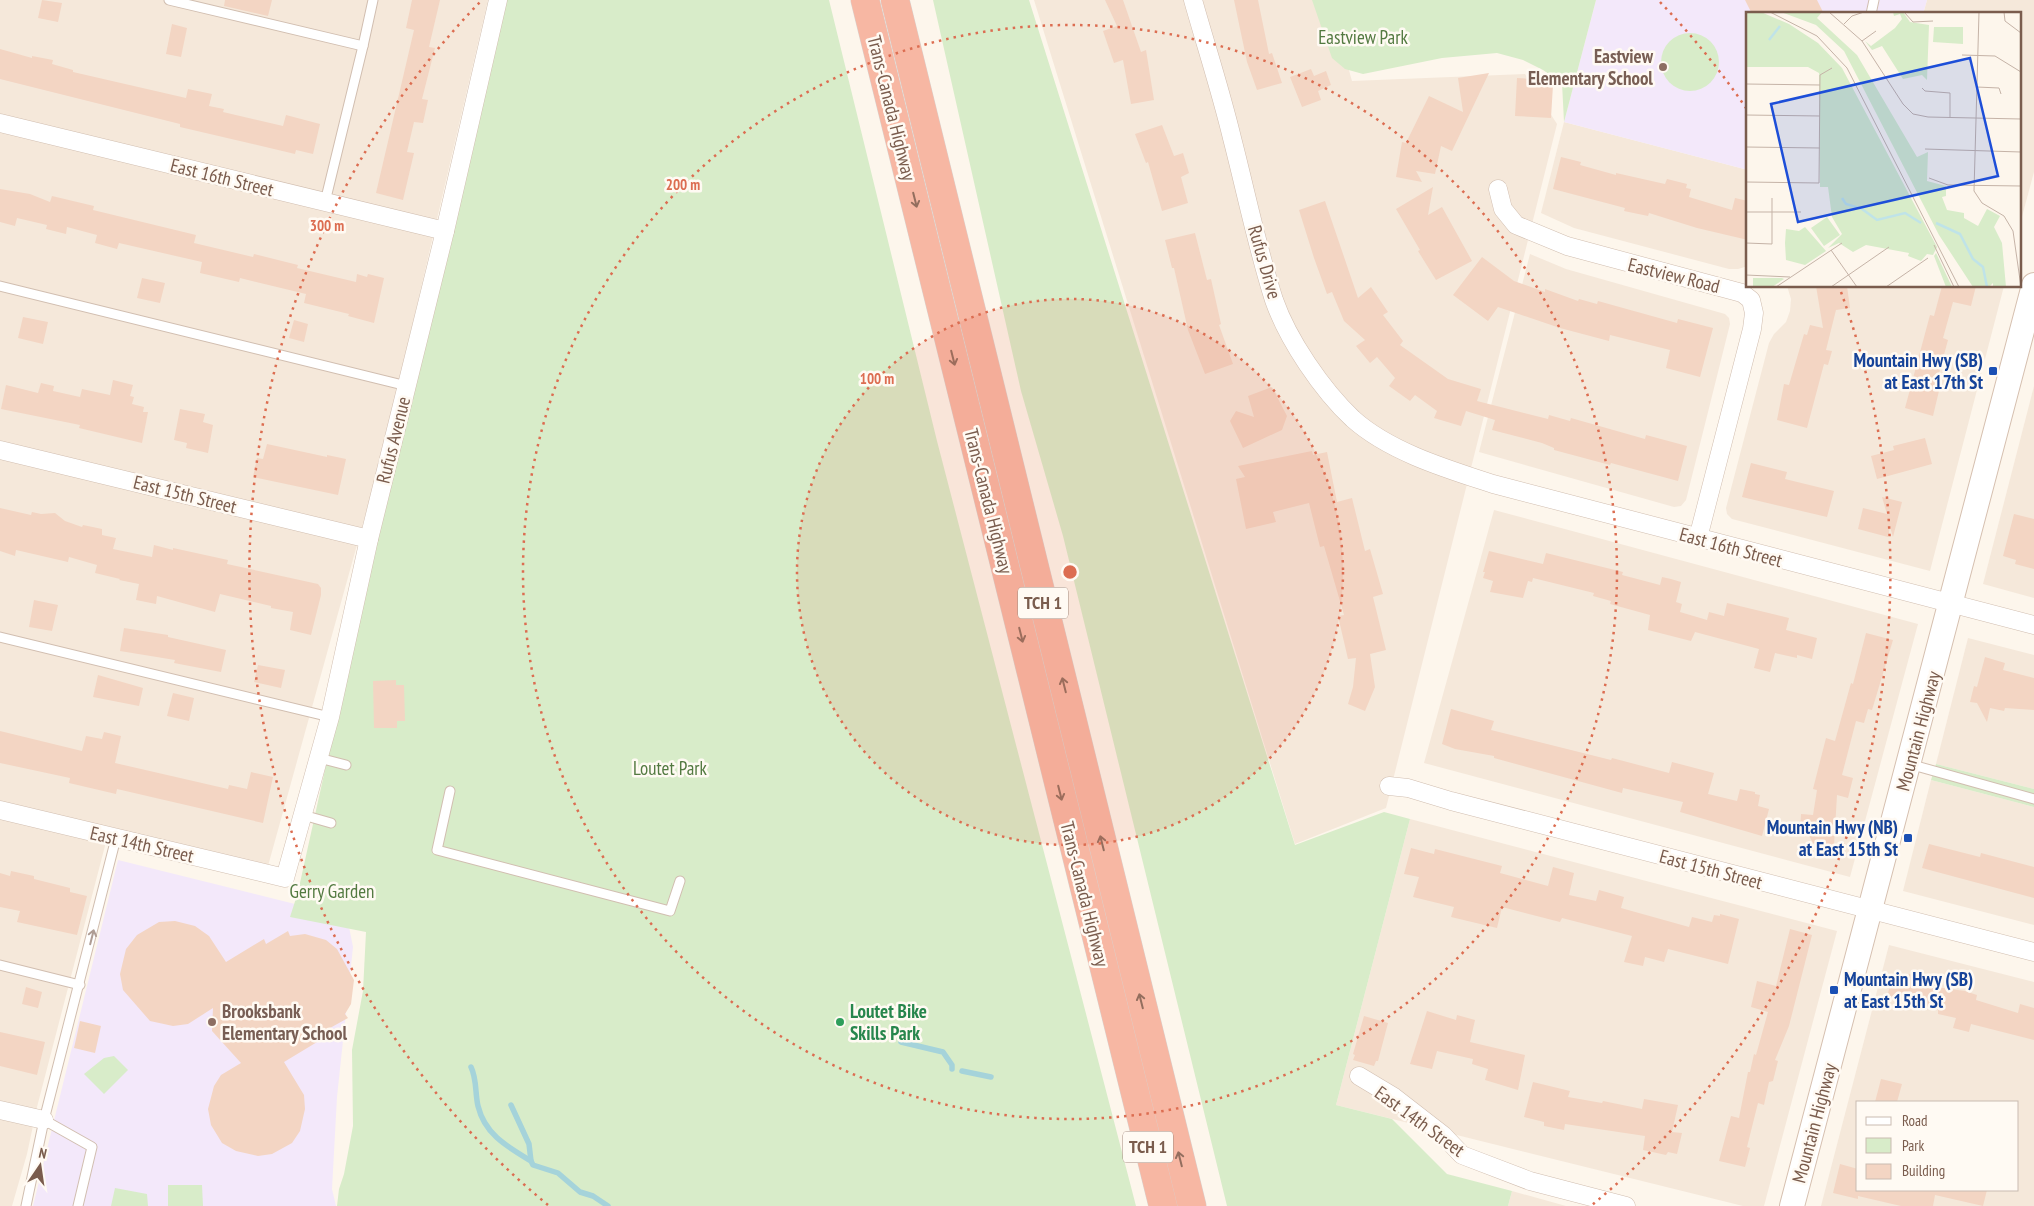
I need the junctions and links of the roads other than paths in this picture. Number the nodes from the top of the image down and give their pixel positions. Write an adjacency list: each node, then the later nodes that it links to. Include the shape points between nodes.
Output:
1 (168, 0): 7 (lane)
2 (373, 0): 7 (lane)
3 (498, 0): 11 (street, Rufus Avenue)
4 (865, 0): 44 (highway, Trans-Canada Highway / TCH 1, one-way to 44)
5 (895, 0): 45 (highway, Trans-Canada Highway / TCH 1, one-way to 5)
6 (1193, 0): 16 (street, Rufus Drive, via 1275,301 1291,336 1314,373 1354,419 1384,440)
7 (363, 46): 10 (lane)
8 (0, 123): 10 (street, East 16th Street)
9 (1498, 189): 17 (street, Eastview Road, via 1503,209 1516,225 1567,246 1728,288 1751,300 1754,313 1752,329)
10 (325, 202): 11 (street, East 16th Street)
11 (445, 231): 14 (street, Rufus Avenue)
12 (0, 286): 14 (lane)
13 (2033, 294): 19 (main road, Mountain Highway)
14 (406, 386): 18 (street, Rufus Avenue)
15 (0, 450): 18 (street, East 15th Street)
16 (1430, 463): 17 (street, East 16th Street, via 1493,484)
17 (1698, 538): 19 (street, East 16th Street)
18 (369, 539): 22 (street, Rufus Avenue)
19 (1951, 603): 20 (street, East 16th Street); 24 (main road, Mountain Highway)
20 (2034, 625)
21 (0, 637): 22 (lane)
22 (330, 717): 23 (street, Rufus Avenue)
23 (318, 758): 25 (lane); 30 (street, Rufus Avenue)
24 (1909, 764): 28 (lane); 35 (main road, Mountain Highway)
25 (346, 765)
26 (1389, 786): 35 (street, East 15th Street, via 1408,788)
27 (450, 791): 34 (lane, via 437,850 670,911)
28 (2034, 799)
29 (0, 810): 32 (street, East 14th Street)
30 (303, 815): 31 (lane); 33 (street, Rufus Avenue)
31 (331, 823)
32 (116, 838): 33 (street, East 14th Street); 38 (lane, one-way to 32)
33 (285, 878)
34 (680, 881)
35 (1870, 909): 36 (street, East 15th Street); 47 (main road, Mountain Highway)
36 (2034, 952)
37 (0, 966): 38 (lane)
38 (80, 985): 41 (lane)
39 (1359, 1076): 46 (street, East 14th Street, via 1394,1097 1462,1154 1530,1181)
40 (0, 1110): 41 (street)
41 (44, 1120): 42 (lane); 43 (lane, via 92,1147)
42 (26, 1206)
43 (78, 1206)
44 (1163, 1206)
45 (1192, 1206)
46 (1626, 1206)
47 (1792, 1206)

